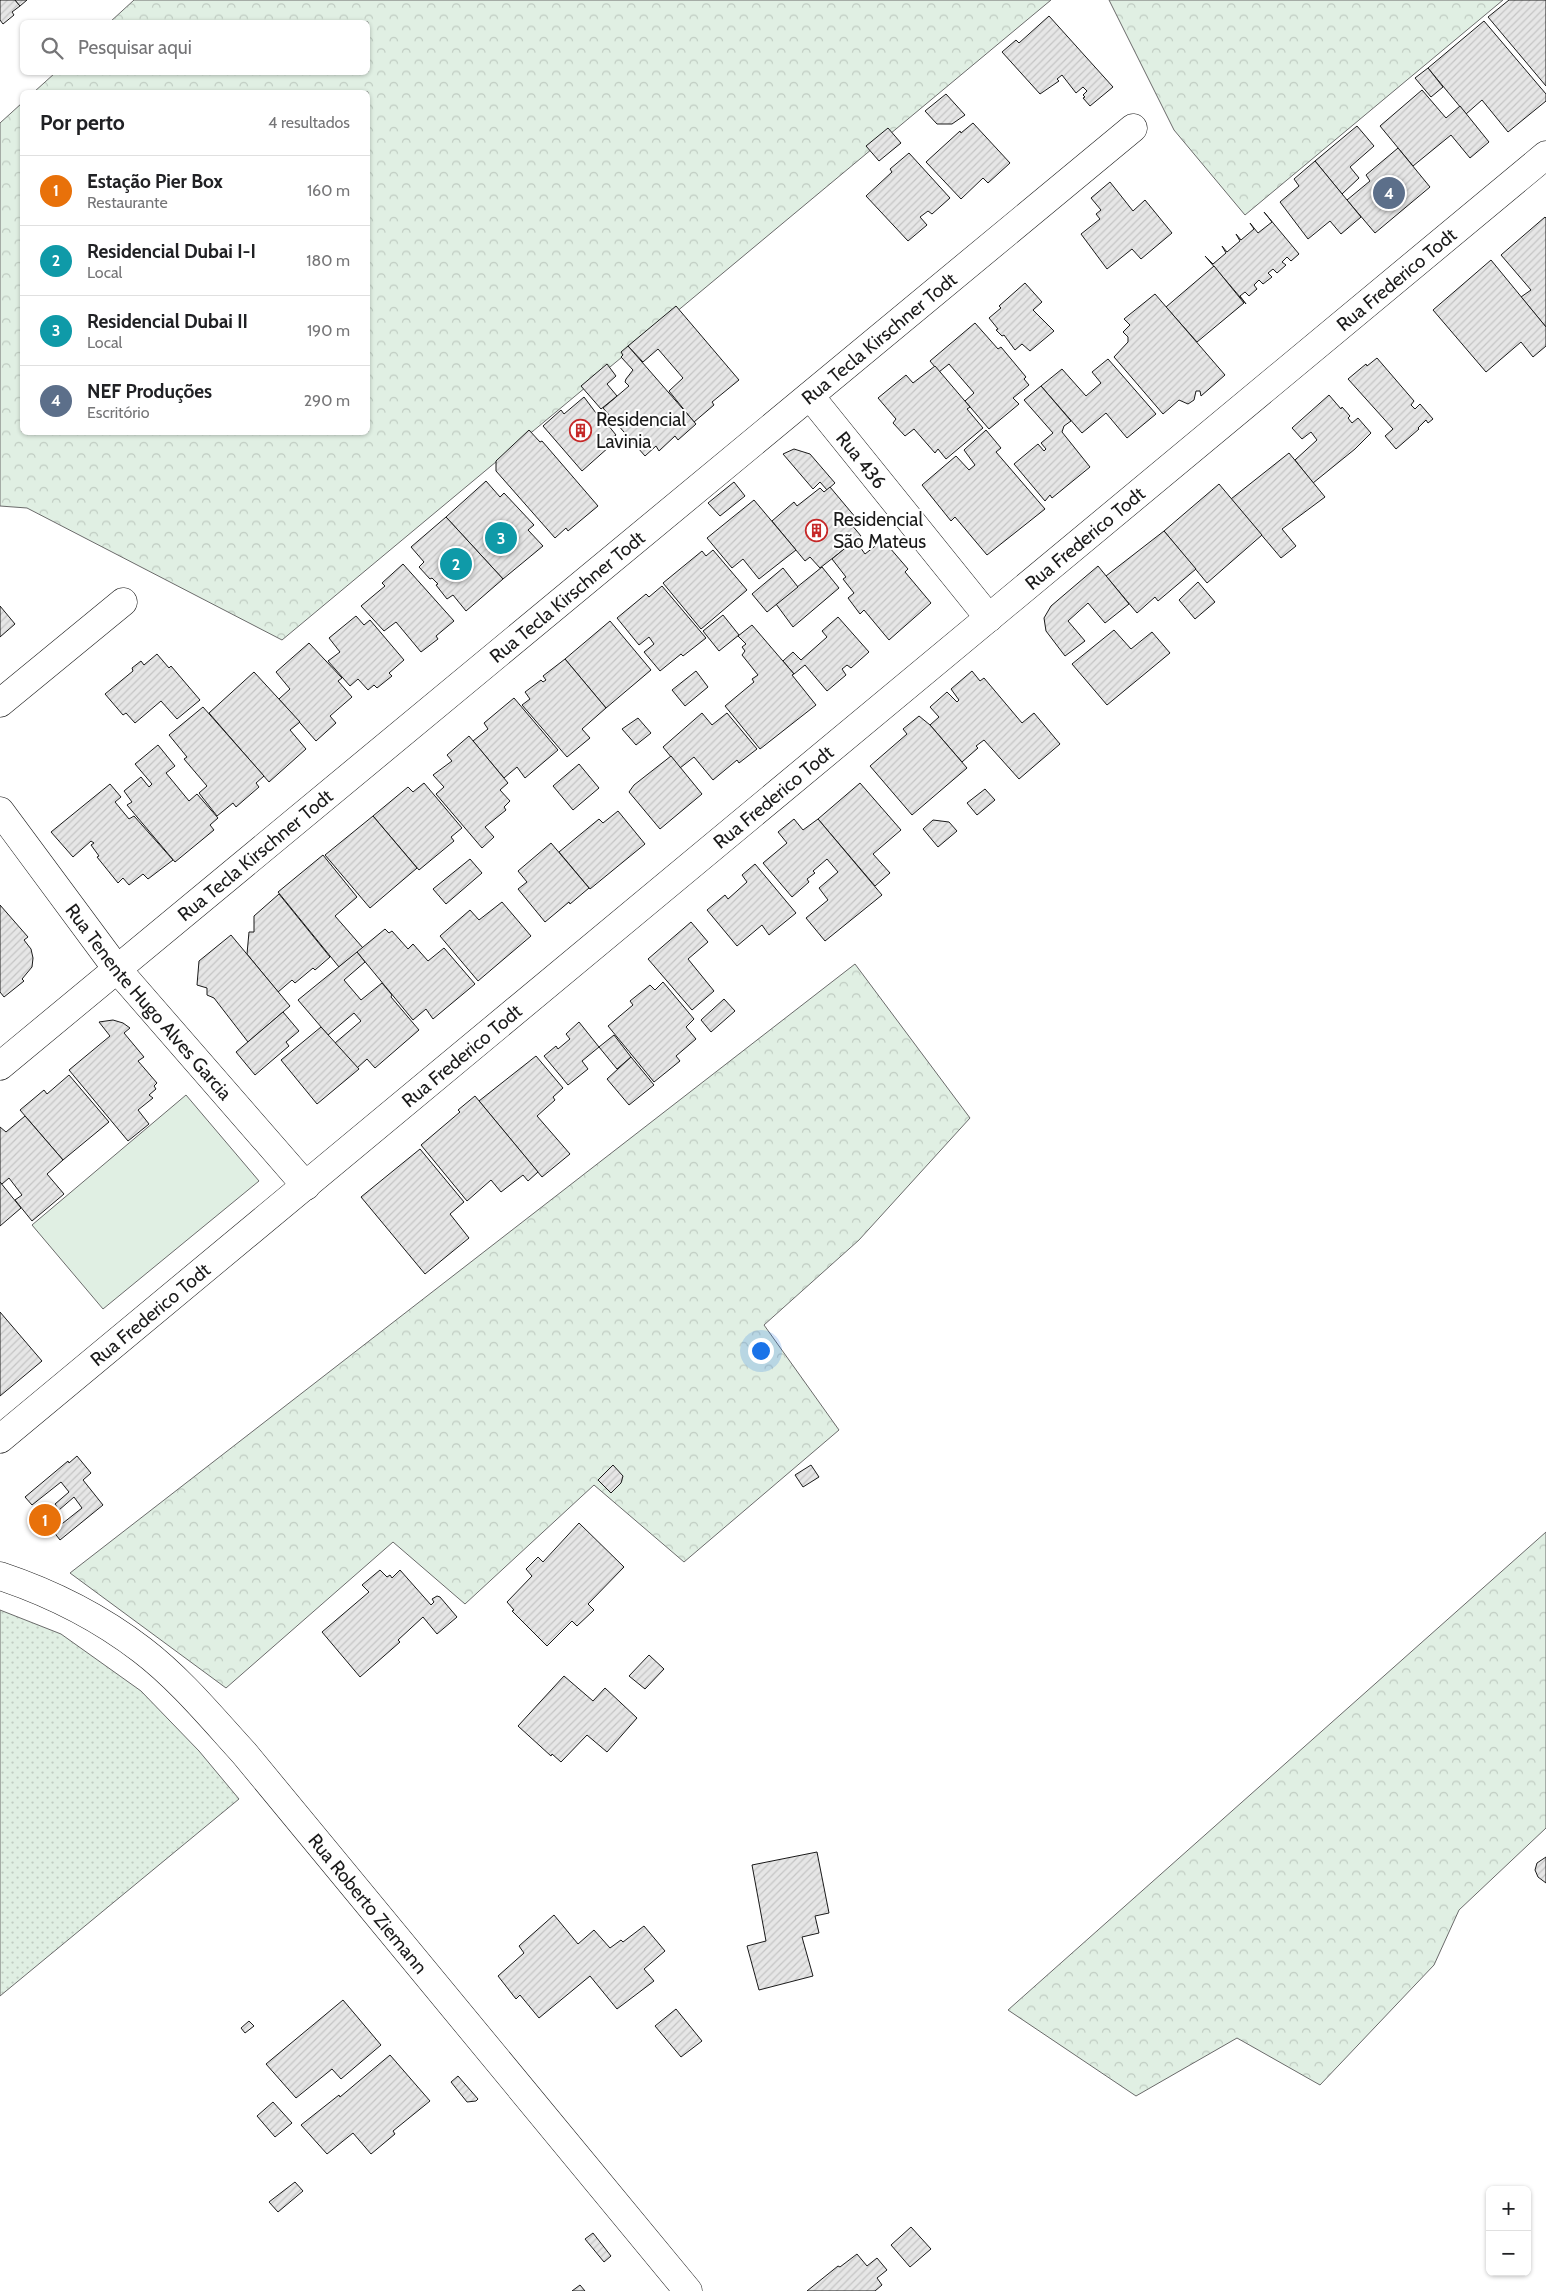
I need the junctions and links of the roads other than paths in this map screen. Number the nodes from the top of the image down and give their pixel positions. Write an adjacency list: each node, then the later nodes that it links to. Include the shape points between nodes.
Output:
1 (1133, 128): 3 (street, Rua Tecla Kirschner Todt)
2 (1546, 155): 5 (street, Rua Frederico Todt)
3 (810, 396): 5 (street, Rua 436); 8 (street, Rua Tecla Kirschner Todt)
4 (123, 602): 6 (street)
5 (989, 618): 10 (street, Rua Frederico Todt)
6 (0, 704)
7 (0, 812): 8 (street, Rua Tenente Hugo Alves Garcia)
8 (117, 969): 9 (street, Rua Tecla Kirschner Todt); 10 (street, Rua Tenente Hugo Alves Garcia)
9 (0, 1066)
10 (306, 1186): 11 (street, Rua Frederico Todt)
11 (0, 1439)
12 (0, 1576): 13 (street, Rua Roberto Ziemann, via 51,1595 118,1632 194,1698 244,1753)
13 (688, 2291)

